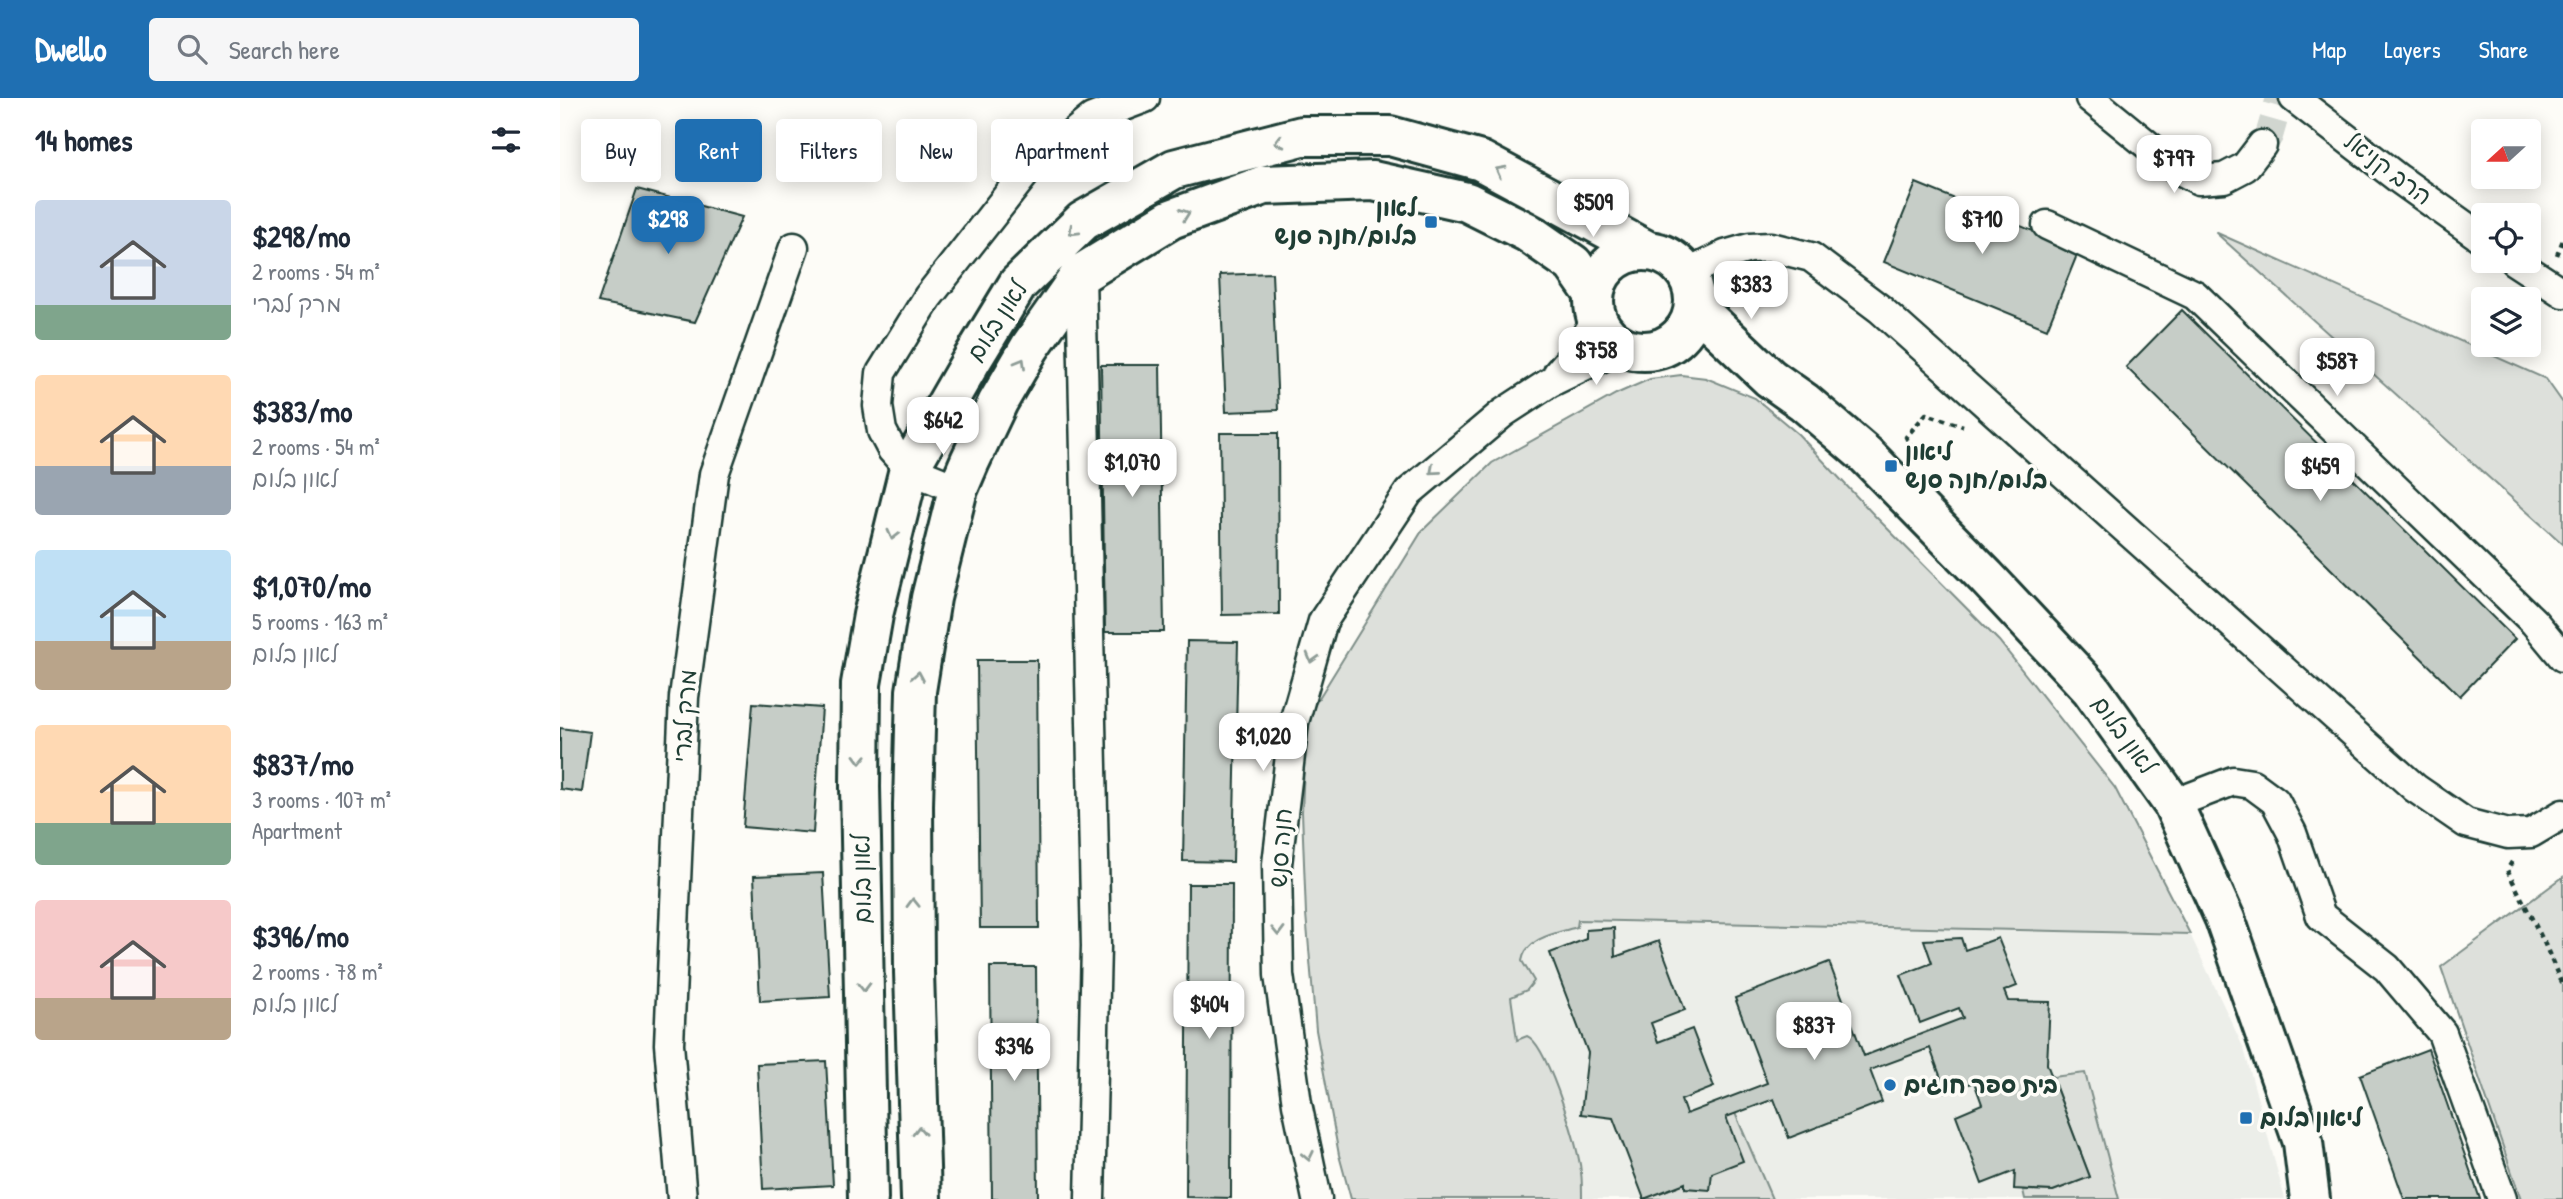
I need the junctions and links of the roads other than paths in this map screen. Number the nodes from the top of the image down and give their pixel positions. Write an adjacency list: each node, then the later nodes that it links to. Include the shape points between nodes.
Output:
1 (1145, 98): 18 (street, via 1093,118 1027,171 928,297 881,373 878,406 882,431)
2 (2091, 98): 4 (street, via 2176,168 2199,180 2224,178 2245,167)
3 (2294, 98): 6 (street, הרב קניאל)
4 (2262, 145)
5 (2047, 225): 20 (street, via 2195,295 2534,622)
6 (2471, 230)
7 (794, 247): 23 (street, מרק לברי, via 714,474 684,697 669,1044)
8 (1646, 250): 11 (street, via 1669,257); 13 (street, via 1617,257 1602,273); 18 (street, לאון בלום, one-way to 18, via 1480,161 1390,136 1302,136 1174,169 1083,220 1018,284)
9 (2532, 273): 12 (street)
10 (1081, 274): 13 (street, לאון בלום, one-way to 13, via 1171,219 1264,185 1373,181 1467,202 1527,232 1573,264); 19 (street, לאון בלום, one-way to 10, via 998,402); 26 (street, via 1096,946)
11 (1690, 290): 15 (street, via 1691,319 1675,341); 16 (street, לאון בלום); 22 (street, via 1725,255 1750,248 1771,247 1811,257 1880,309 2415,788 2466,823 2508,834 2531,833)
12 (2563, 293)
13 (1595, 307): 14 (street, via 1607,336); 17 (street, חנה סנש, via 1576,353)
14 (1623, 347): 15 (street, via 1651,351); 17 (street, חנה סנש)
15 (1664, 347): 16 (street, לאון בלום)
16 (1770, 377): 21 (street, לאון בלום, via 1866,455 1996,587 2091,689)
17 (1549, 383): 27 (street, חנה סנש, one-way to 27, via 1486,426 1409,492 1322,621 1294,722 1277,864 1279,975 1297,1104)
18 (909, 469): 19 (street); 24 (street, לאון בלום, one-way to 24, via 861,684)
19 (958, 489): 25 (street, לאון בלום, one-way to 19, via 914,972 916,691 931,598)
20 (2563, 657)
21 (2173, 804): 28 (street, לאון בלום, via 2225,919 2303,1142); 29 (street, via 2233,781 2252,784 2275,801 2292,833 2321,916 2387,968 2442,1033)
22 (2563, 814)
23 (682, 1199)
24 (868, 1199)
25 (921, 1199)
26 (1090, 1199)
27 (1317, 1199)
28 (2310, 1199)
29 (2502, 1199)

